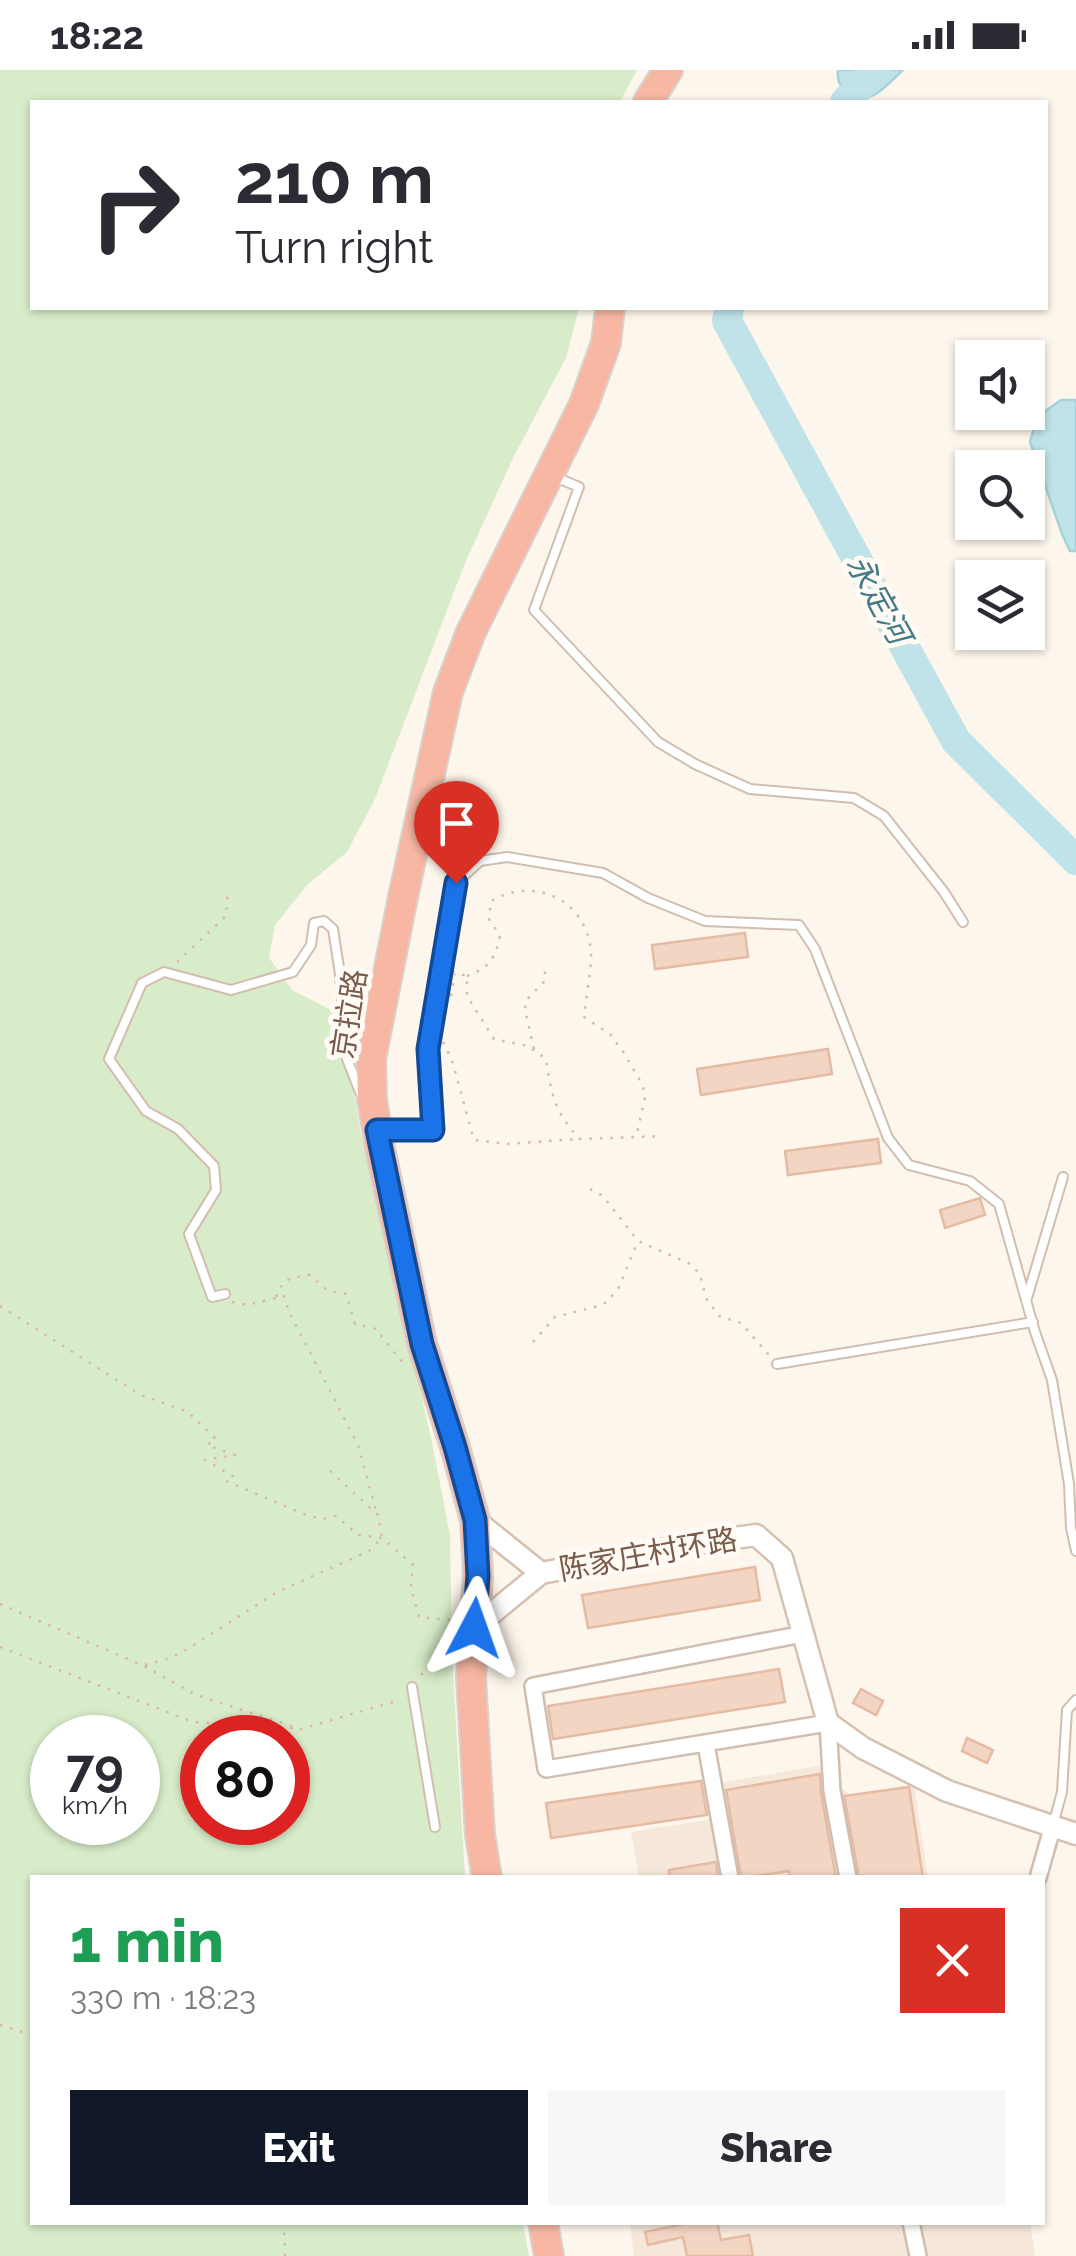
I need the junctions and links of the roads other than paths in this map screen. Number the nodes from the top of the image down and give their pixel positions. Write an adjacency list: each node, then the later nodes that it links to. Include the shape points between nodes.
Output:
1 (668, 70): 2 (highway)
2 (649, 100)
3 (610, 310): 4 (highway, 京拉路, via 606,344 584,404)
4 (549, 474): 5 (lane, via 579,486 534,610 658,742 695,764 750,789 854,798 884,816); 6 (highway, 京拉路, via 448,692 371,1059)
5 (963, 922)
6 (372, 1099): 7 (highway, 京拉路); 9 (lane, via 361,1094 347,1059 334,929 324,921 314,923 293,972 230,990 164,972 142,983 109,1058 146,1112 178,1129 214,1166 216,1190 189,1234 212,1297)
7 (377, 1130): 10 (lane, via 433,1130 428,1049 456,883 480,861 507,857 602,873 705,921 799,926 815,949 888,1138 909,1165 970,1181 999,1204); 13 (highway, 京拉路, via 422,1344)
8 (1063, 1178): 10 (lane)
9 (225, 1294)
10 (1026, 1299): 11 (lane)
11 (1032, 1322): 12 (lane); 14 (lane, via 1052,1380)
12 (777, 1364)
13 (475, 1520): 15 (street); 16 (highway, 京拉路)
14 (1076, 1551)
15 (541, 1573): 16 (street); 17 (street, 陈家庄村环路, via 756,1535 782,1558)
16 (475, 1620): 25 (highway, 京拉路, via 471,1678)
17 (803, 1634): 20 (street, 陈家庄村环路); 21 (street, via 533,1686 546,1768)
18 (412, 1687): 23 (lane)
19 (1076, 1700): 22 (lane, via 1067,1710)
20 (828, 1723): 21 (street); 22 (street, via 946,1792); 27 (street)
21 (706, 1744): 26 (street)
22 (1053, 1826): 24 (street); 28 (street)
23 (436, 1827)
24 (1076, 1834)
25 (486, 1875)
26 (729, 1875)
27 (847, 1875)
28 (1039, 1875)
29 (544, 2225): 31 (highway)
30 (912, 2225): 32 (street)
31 (549, 2256)
32 (918, 2256)

